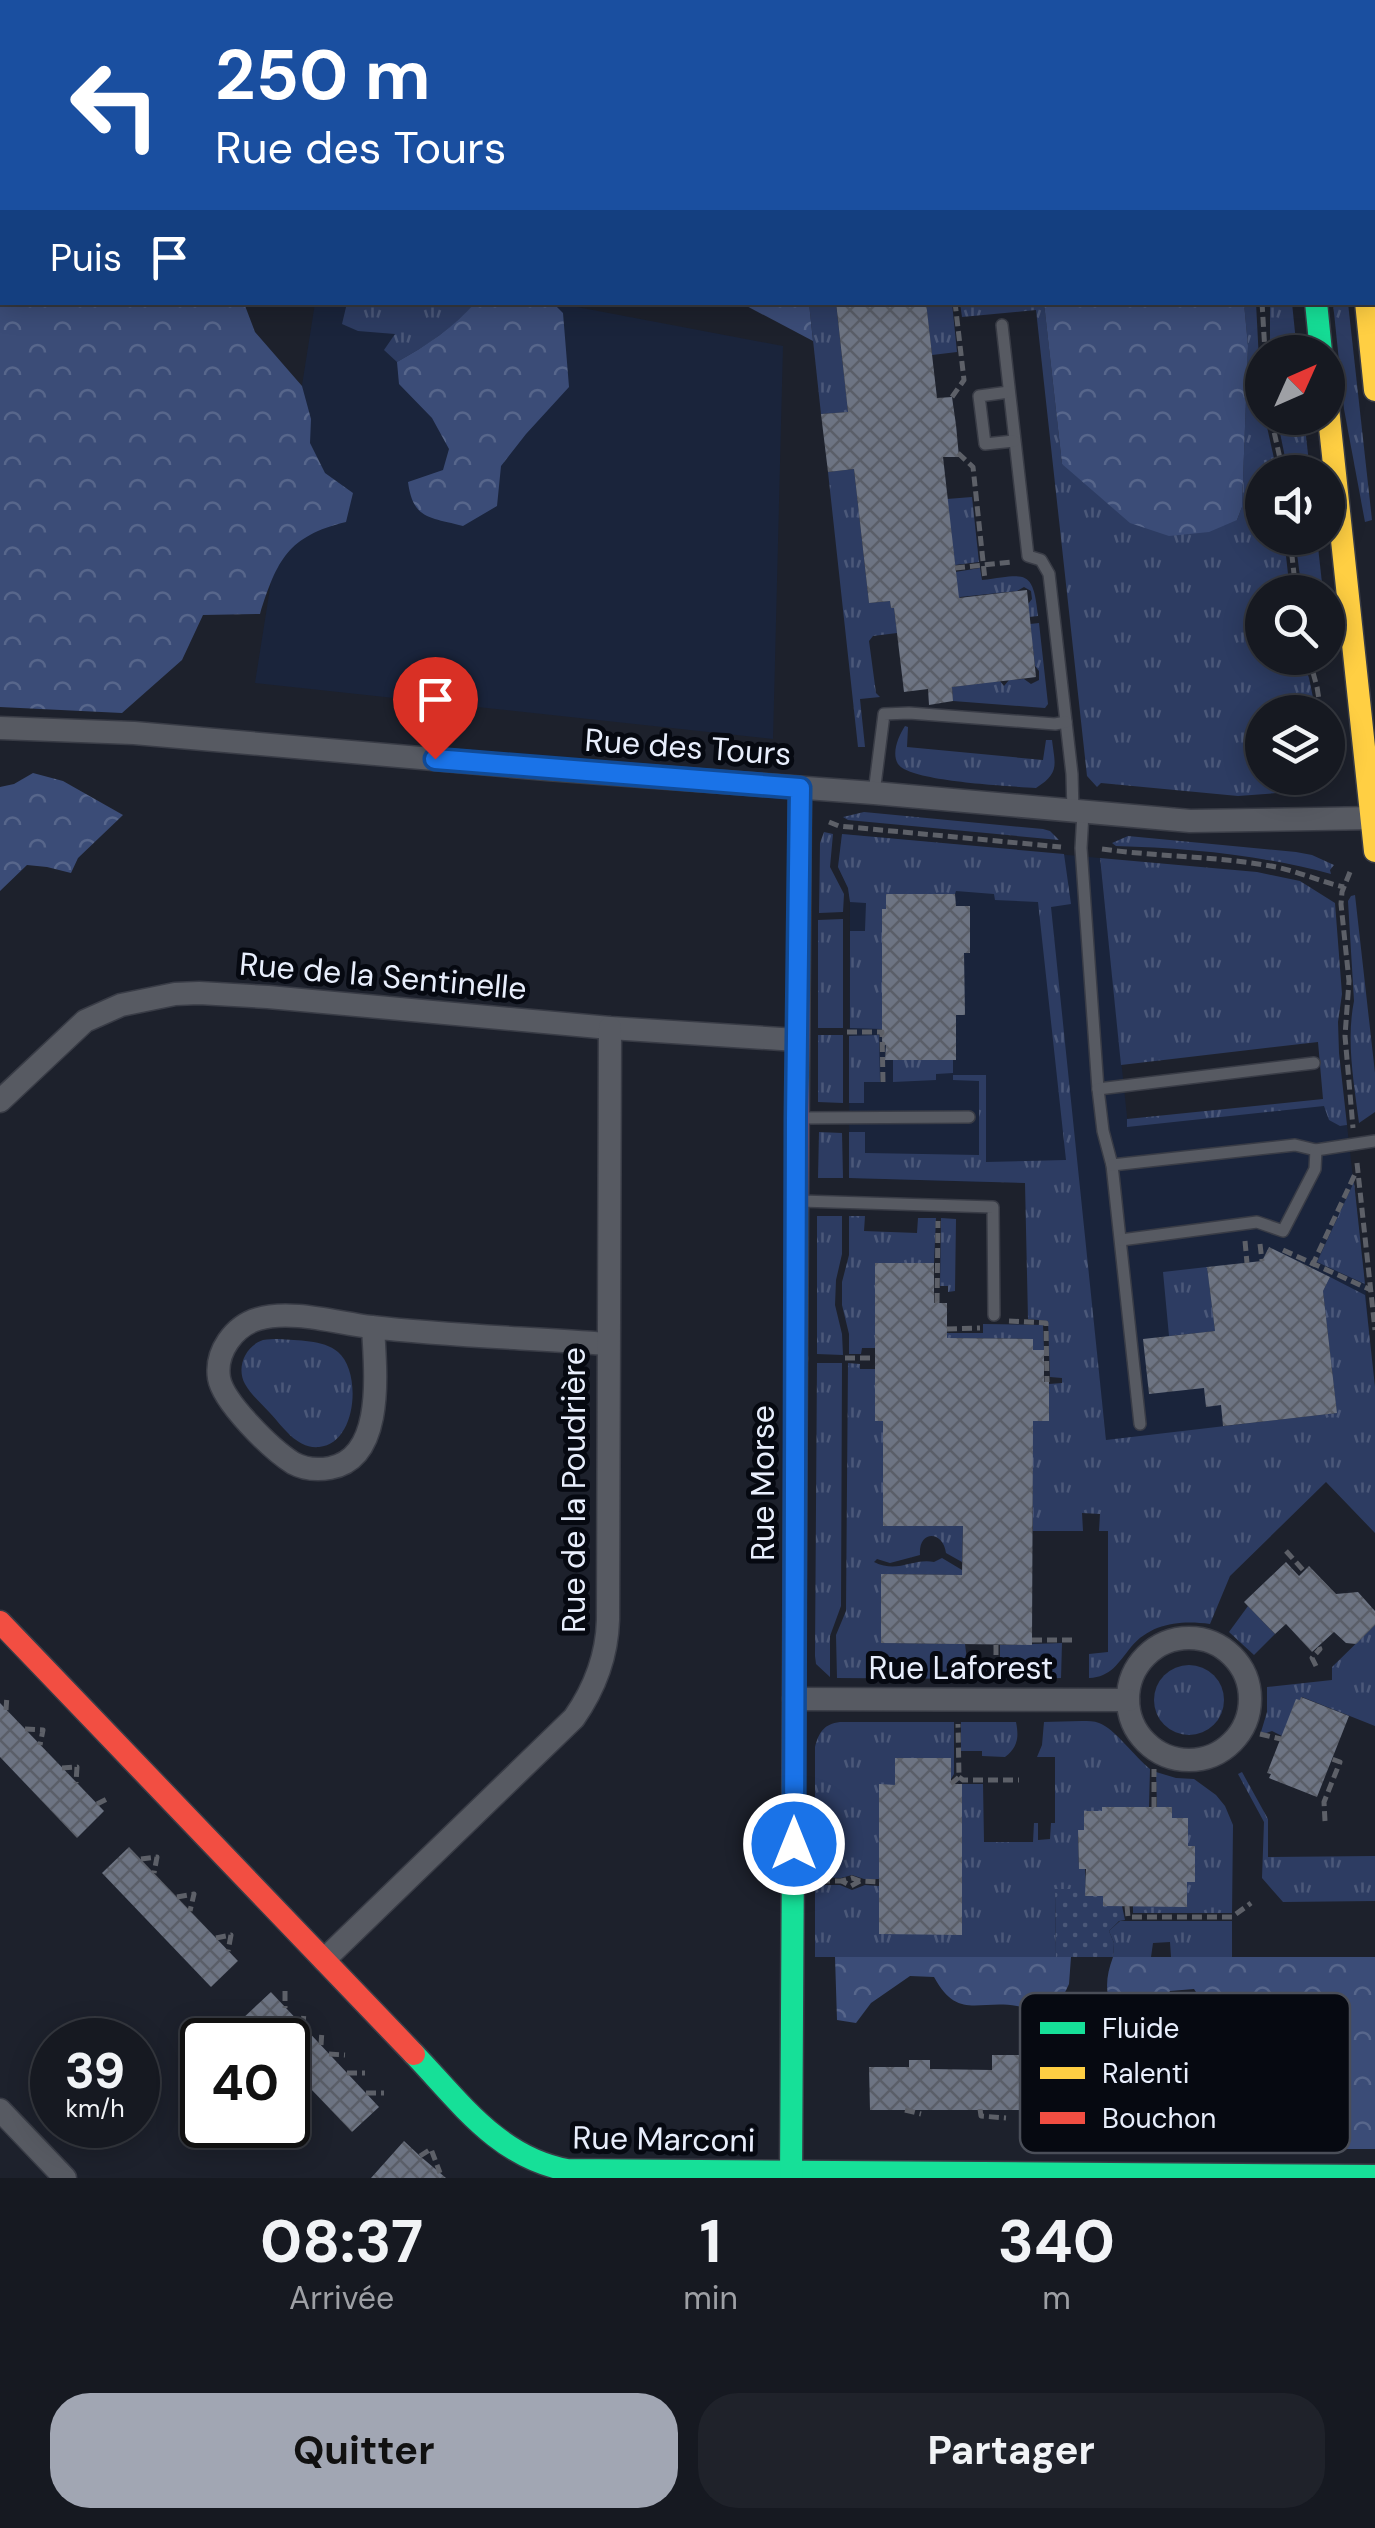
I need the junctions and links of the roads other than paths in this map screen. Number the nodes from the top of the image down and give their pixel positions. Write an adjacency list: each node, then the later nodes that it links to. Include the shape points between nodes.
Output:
1 (1316, 305): 4 (street)
2 (1366, 305): 5 (street)
3 (1002, 324): 6 (lane)
4 (1320, 335)
5 (1375, 390)
6 (1009, 392): 8 (lane); 8 (lane, via 979,396 985,444)
7 (1331, 435): 14 (street)
8 (1014, 441): 9 (lane, via 1028,556 1041,560 1050,574)
9 (1066, 722): 12 (lane, via 884,714); 13 (lane)
10 (0, 728): 11 (street, Rue des Tours, via 134,732)
11 (800, 788): 12 (street, Rue des Tours); 17 (street, Rue Morse)
12 (874, 793): 13 (street, Rue des Tours)
13 (1078, 812): 14 (street, Rue des Tours, via 1208,822); 19 (lane)
14 (1373, 818): 15 (street)
15 (1375, 851)
16 (610, 1028): 17 (street, Rue de la Sentinelle); 20 (street, Rue de la Sentinelle, via 166,995 84,1022); 30 (street, Rue de la Poudrière)
17 (797, 1040): 22 (street, Rue Morse)
18 (1314, 1063): 19 (lane)
19 (1098, 1089): 25 (lane)
20 (0, 1101)
21 (969, 1117): 22 (lane)
22 (796, 1118): 26 (street, Rue Morse)
23 (1375, 1141): 24 (lane)
24 (1316, 1150): 25 (lane, via 1295,1145); 27 (lane, via 1315,1168 1284,1232 1258,1222)
25 (1112, 1165): 27 (lane)
26 (797, 1200): 28 (lane, via 993,1207); 33 (street, Rue Morse)
27 (1120, 1240): 31 (lane)
28 (994, 1316)
29 (373, 1328): 29 (street, via 282,1315 256,1319 222,1351 223,1390 294,1463 336,1467 353,1456 370,1428); 30 (street)
30 (607, 1344): 35 (street, Rue de la Poudrière, via 608,1633 591,1690 574,1718)
31 (1140, 1424)
32 (0, 1622): 35 (street, Rue Marconi)
33 (794, 1699): 34 (street, Rue Laforest); 38 (street, Rue Morse)
34 (1128, 1700): 34 (street, via 1141,1737 1162,1754 1194,1760 1230,1745 1242,1730 1250,1691 1231,1655 1195,1638 1156,1648 1131,1680)
35 (324, 1960): 38 (street, Rue Marconi, via 489,2132 530,2160 580,2172)
36 (0, 2110): 37 (street)
37 (55, 2174)
38 (791, 2176): 39 (street, Rue Marconi)
39 (1375, 2176)

